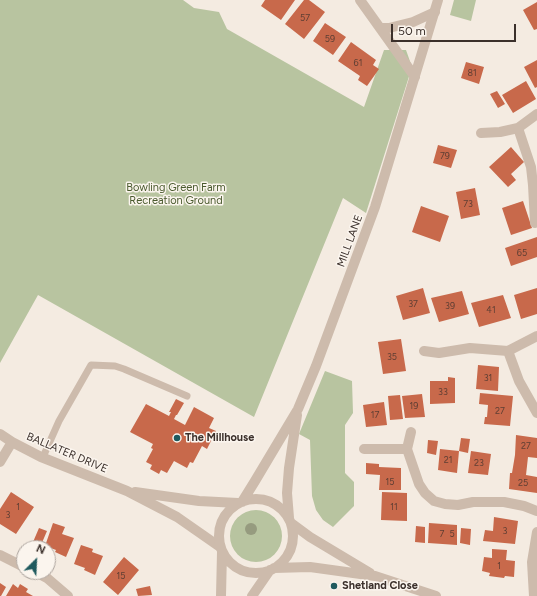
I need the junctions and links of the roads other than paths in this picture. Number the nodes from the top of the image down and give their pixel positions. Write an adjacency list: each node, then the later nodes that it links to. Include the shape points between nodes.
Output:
1 (360, 0): 4 (street)
2 (438, 0): 3 (street, MILL LANE)
3 (435, 12): 4 (street, via 413,22); 5 (street, MILL LANE)
4 (380, 28): 5 (street)
5 (415, 78): 15 (street, MILL LANE, via 358,256)
6 (537, 114): 7 (street)
7 (518, 128): 8 (street); 9 (street, via 531,167)
8 (481, 133)
9 (535, 197): 10 (street)
10 (535, 224)
11 (537, 336): 13 (street)
12 (424, 351): 13 (street, via 439,353 470,348)
13 (508, 351): 16 (street, via 519,381)
14 (187, 396): 22 (lane, via 124,369 91,365 59,421)
15 (298, 409): 25 (street, MILL LANE, via 256,481); 27 (street, MILL LANE, via 287,493)
16 (537, 413)
17 (411, 432): 21 (street)
18 (0, 434): 19 (street, BALLATER DRIVE)
19 (12, 442): 22 (street, BALLATER DRIVE); 23 (street)
20 (364, 448): 21 (street)
21 (407, 449): 26 (street, via 419,484 434,501 445,504 504,502)
22 (43, 458): 24 (street, BALLATER DRIVE)
23 (0, 462)
24 (127, 491): 25 (street, BALLATER DRIVE, via 186,500); 29 (street, BALLATER DRIVE, via 177,517)
25 (240, 502): 27 (street, via 252,499 274,503 283,510); 29 (street, via 227,513 220,526)
26 (537, 511)
27 (290, 521): 32 (street, via 293,533 290,549 282,562); 33 (street, via 310,537)
28 (537, 532): 39 (street, via 532,562)
29 (221, 549): 32 (street, via 229,561 248,572 259,573); 36 (street)
30 (0, 556): 31 (street)
31 (16, 563)
32 (272, 569): 33 (street, via 310,567); 37 (street)
33 (375, 576): 38 (street)
34 (49, 580): 35 (street)
35 (68, 596)
36 (221, 596)
37 (252, 596)
38 (436, 596)
39 (534, 596)

